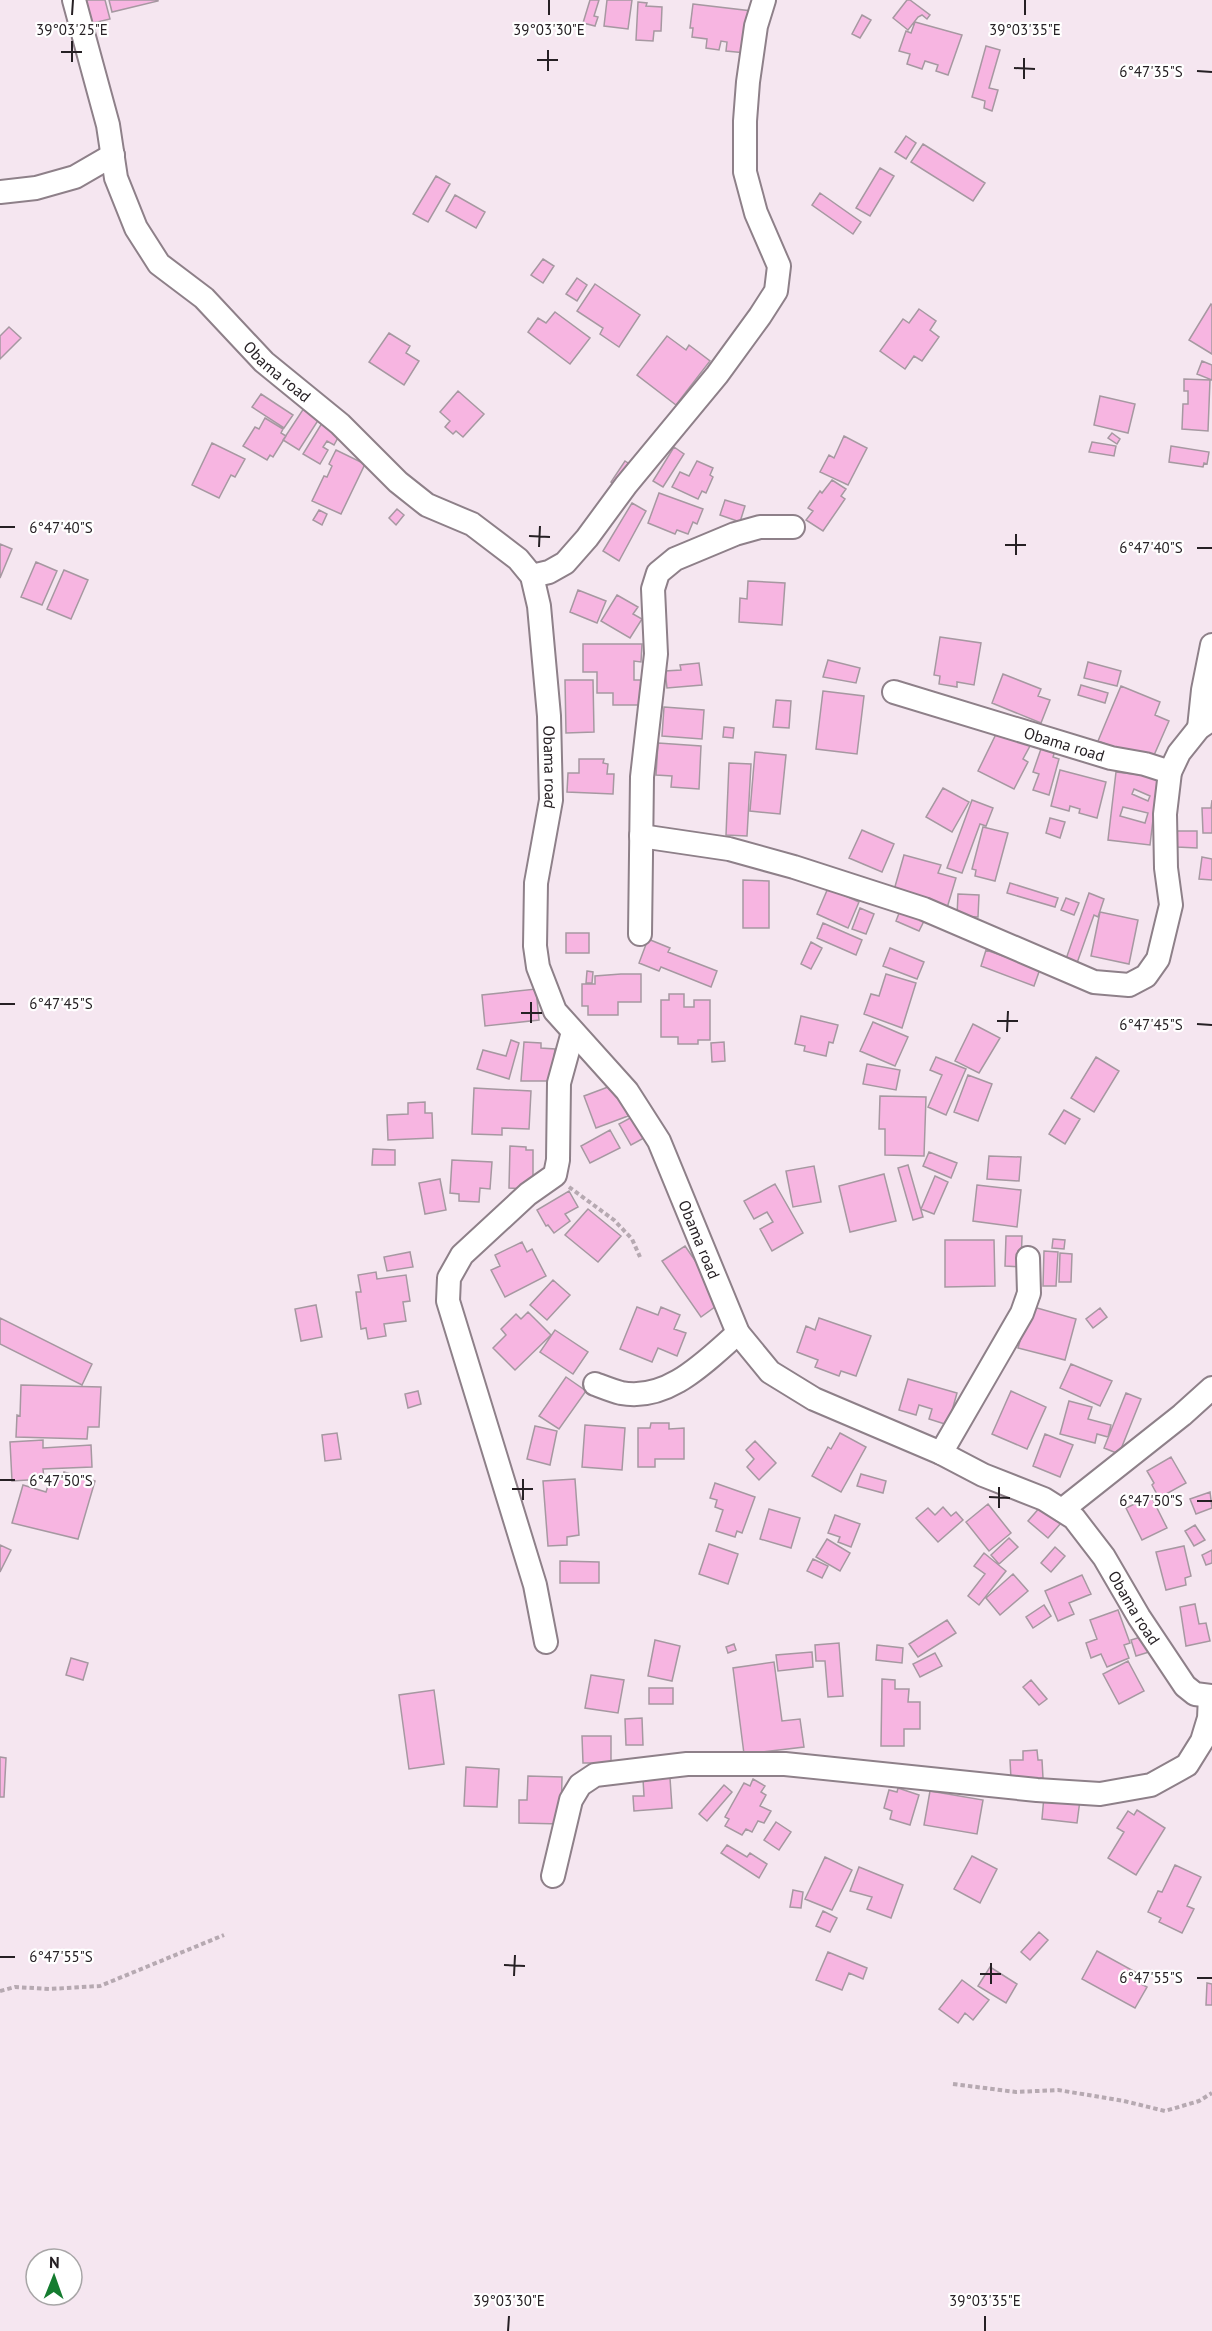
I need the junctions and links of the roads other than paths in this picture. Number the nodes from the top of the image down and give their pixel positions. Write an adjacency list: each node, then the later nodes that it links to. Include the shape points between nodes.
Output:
1 (74, 0): 3 (street, Obama road)
2 (764, 0): 6 (street, via 748,82 746,172 756,213 779,266 776,291 717,375 565,564)
3 (113, 155): 4 (street, via 75,177 36,188); 6 (street, Obama road, via 116,178 136,228 159,264 204,298 264,362 340,424 398,482 427,505 472,524 518,559)
4 (0, 192)
5 (794, 527): 11 (street, via 760,527 735,534 675,559 658,573 653,589 656,654 642,777)
6 (532, 576): 13 (street, Obama road, via 539,606 548,705 551,800 536,884 535,946 538,966 555,1011)
7 (1212, 645): 9 (street, via 1203,690)
8 (894, 692): 10 (street, Obama road)
9 (1206, 723): 10 (street, via 1179,753)
10 (1170, 772): 11 (street, via 1165,814 1171,905 1158,959 1146,976 1129,985 1094,982 924,909 794,867 729,849)
11 (641, 836): 12 (street)
12 (640, 934)
13 (573, 1032): 15 (street, Obama road, via 627,1090 659,1140); 20 (street, via 560,1083 555,1175 528,1194 462,1256 449,1278 448,1301 535,1585)
14 (1028, 1258): 18 (street, via 1029,1293 1022,1313)
15 (738, 1333): 16 (street, via 693,1372 667,1387 633,1394); 18 (street, Obama road, via 770,1372 789,1385)
16 (595, 1384)
17 (1212, 1388): 19 (street)
18 (940, 1452): 19 (street, Obama road)
19 (1062, 1510): 21 (street, Obama road, via 1074,1518 1104,1557 1185,1686 1195,1694)
20 (546, 1642)
21 (1211, 1696): 22 (street, via 1202,1741 1187,1765 1151,1785 1100,1794 785,1764 687,1764 595,1775 580,1785 571,1800)
22 (553, 1876)

